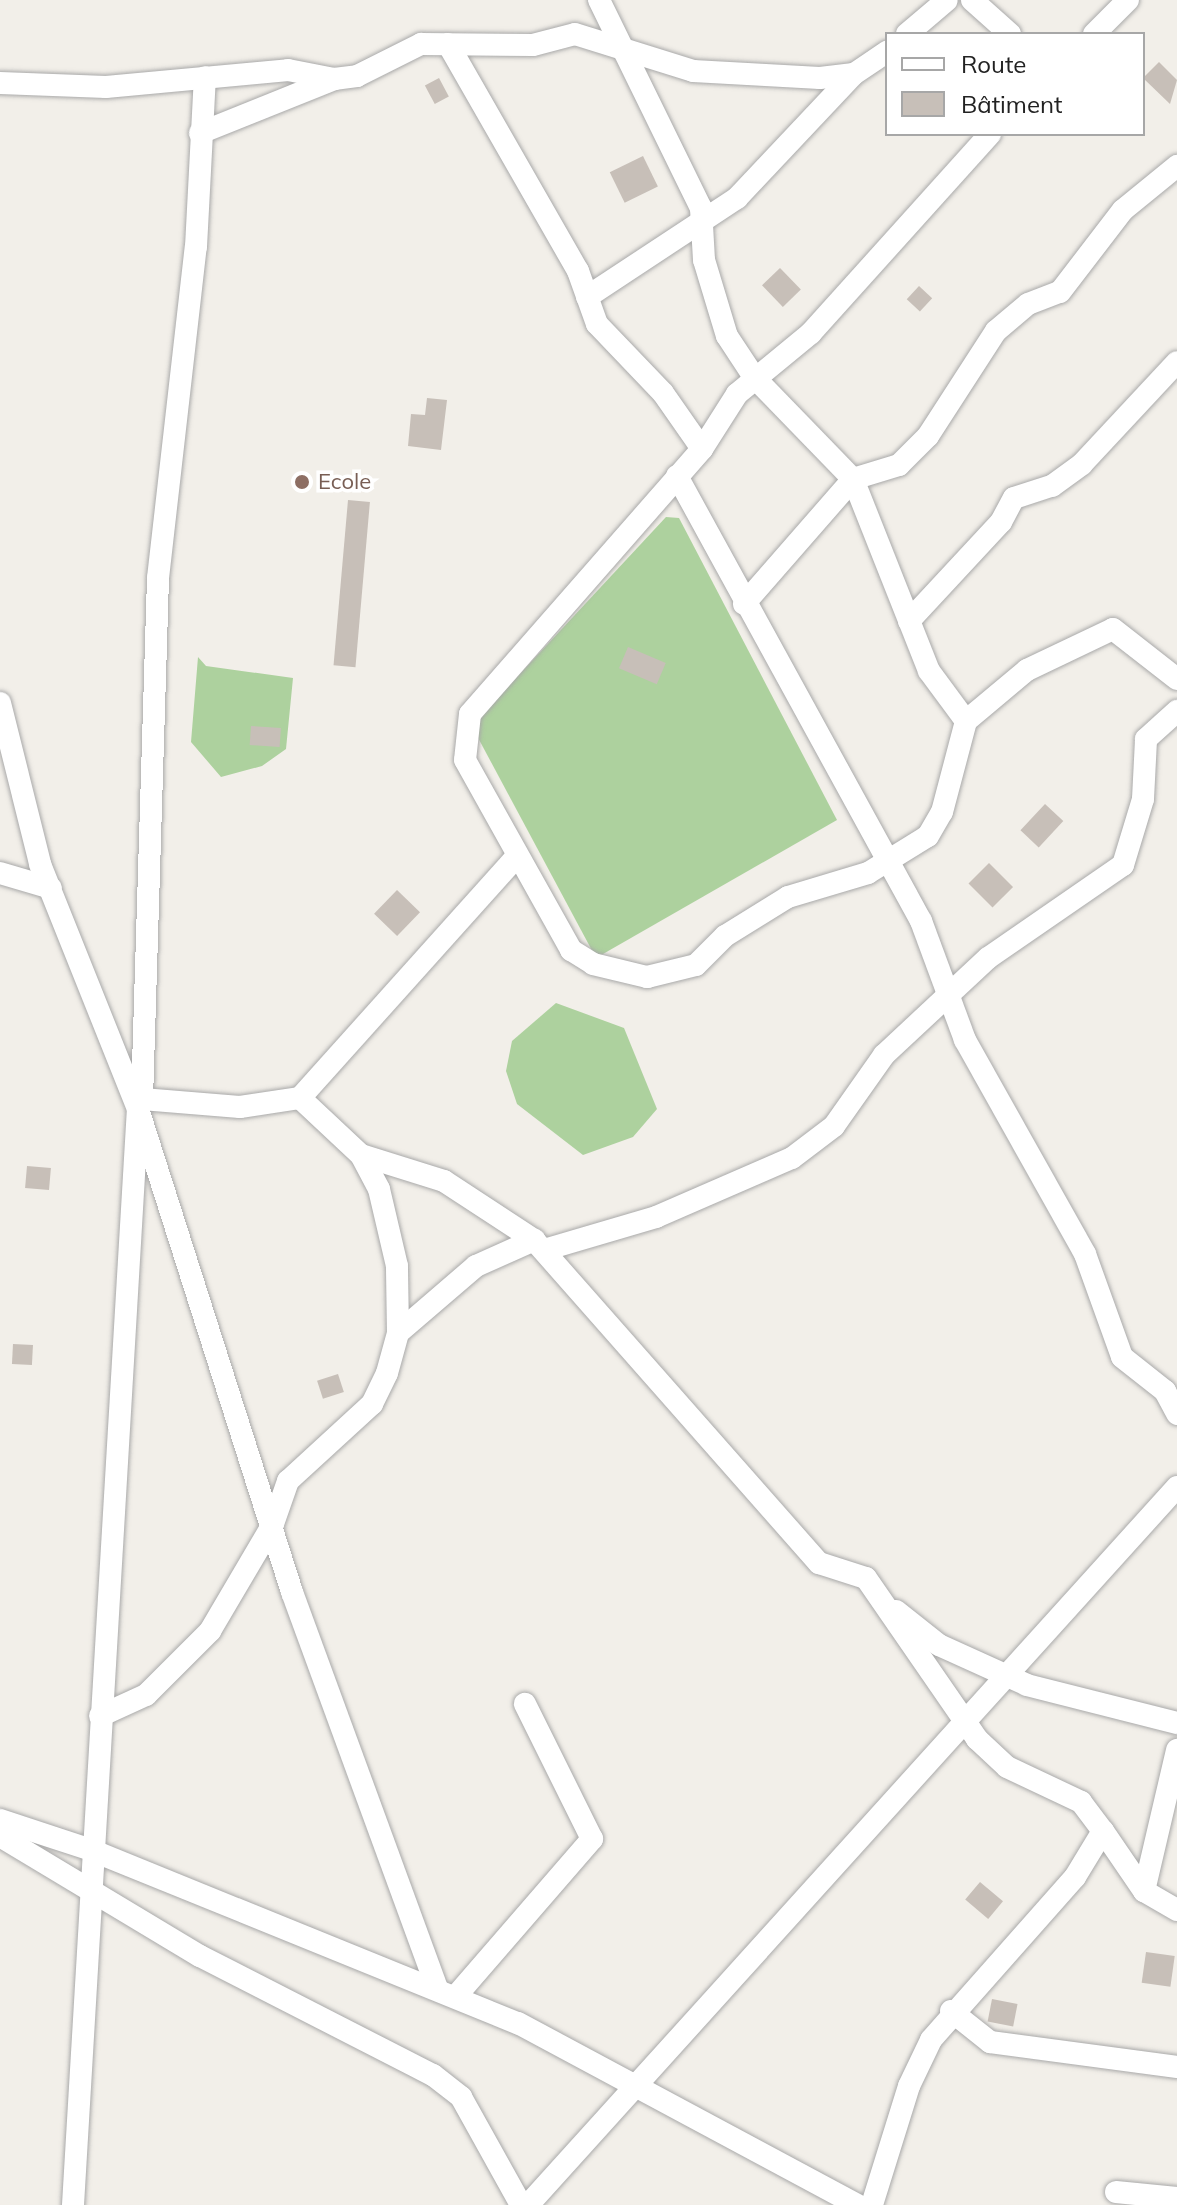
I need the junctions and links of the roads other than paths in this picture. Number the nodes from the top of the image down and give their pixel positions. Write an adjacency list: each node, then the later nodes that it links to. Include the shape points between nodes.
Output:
1 (599, 0): 9 (street)
2 (947, 0): 5 (street)
3 (972, 0): 6 (street)
4 (1128, 0): 7 (street)
5 (909, 32)
6 (1008, 32)
7 (1096, 32)
8 (448, 44): 9 (street, via 533,45 575,34); 13 (street, via 421,44 357,76); 19 (street)
9 (622, 47): 11 (street, via 693,71); 18 (street)
10 (885, 53): 11 (street)
11 (854, 74): 18 (street, via 737,198)
12 (205, 77): 13 (street, via 288,70); 14 (street, via 106,87); 15 (street)
13 (334, 79): 15 (street)
14 (0, 83)
15 (200, 133): 37 (street, via 196,247 158,578)
16 (988, 136): 21 (street, via 811,333)
17 (1177, 166): 24 (street, via 1123,210 1060,292 1028,304 996,331 928,436 899,465)
18 (703, 215): 19 (street); 21 (street, via 712,295)
19 (587, 297): 22 (street, via 597,324 663,393)
20 (1177, 362): 26 (street, via 1082,464 1052,486 1014,498 1001,522)
21 (754, 377): 22 (street); 24 (street)
22 (702, 449): 23 (street)
23 (677, 476): 25 (street); 31 (street, via 470,714 465,760)
24 (853, 479): 25 (street); 26 (street)
25 (744, 604): 32 (street)
26 (909, 621): 30 (street, via 940,691)
27 (1177, 679): 30 (street, via 1113,629 1027,670)
28 (0, 703): 34 (street)
29 (1177, 711): 35 (street, via 1146,739 1143,799 1123,865 988,958)
30 (966, 721): 32 (street, via 942,812 928,836)
31 (517, 856): 32 (street, via 571,950 604,968 647,977 696,965 725,936 788,897); 36 (street)
32 (890, 863): 35 (street)
33 (0, 873): 34 (street)
34 (51, 888): 37 (street)
35 (950, 1000): 39 (street, via 884,1055 857,1101 792,1158 656,1217); 41 (street, via 965,1040 1085,1254 1122,1357 1165,1391)
36 (300, 1098): 37 (street, via 240,1107); 38 (street)
37 (140, 1104): 43 (street, via 210,1349); 47 (street)
38 (361, 1155): 39 (street, via 444,1181); 40 (street, via 379,1189 397,1266)
39 (539, 1245): 40 (street, via 476,1266); 44 (street, via 819,1563 856,1572)
40 (398, 1333): 43 (street, via 372,1404 288,1481)
41 (1177, 1414)
42 (1177, 1487): 45 (street)
43 (273, 1524): 47 (street, via 210,1631 146,1695); 58 (street)
44 (881, 1599): 45 (street, via 939,1645); 49 (street)
45 (1008, 1676): 48 (street); 49 (street)
46 (525, 1704): 58 (street, via 592,1839)
47 (100, 1716): 54 (street)
48 (1177, 1723)
49 (965, 1724): 52 (street, via 1007,1767 1081,1802); 61 (street)
50 (1177, 1750): 56 (street)
51 (0, 1820): 54 (street)
52 (1103, 1831): 56 (street); 59 (street, via 1050,1906)
53 (0, 1836): 55 (street)
54 (91, 1850): 55 (street); 58 (street)
55 (89, 1890): 64 (street); 65 (street, via 200,1956 433,2075 461,2097)
56 (1144, 1891): 57 (street)
57 (1177, 1910)
58 (446, 1993): 61 (street)
59 (951, 2011): 60 (street, via 990,2042); 68 (street, via 909,2086)
60 (1177, 2067)
61 (635, 2086): 66 (street); 67 (street)
62 (1116, 2192): 63 (street)
63 (1177, 2198)
64 (73, 2205)
65 (521, 2205)
66 (528, 2205)
67 (857, 2205)
68 (872, 2205)

